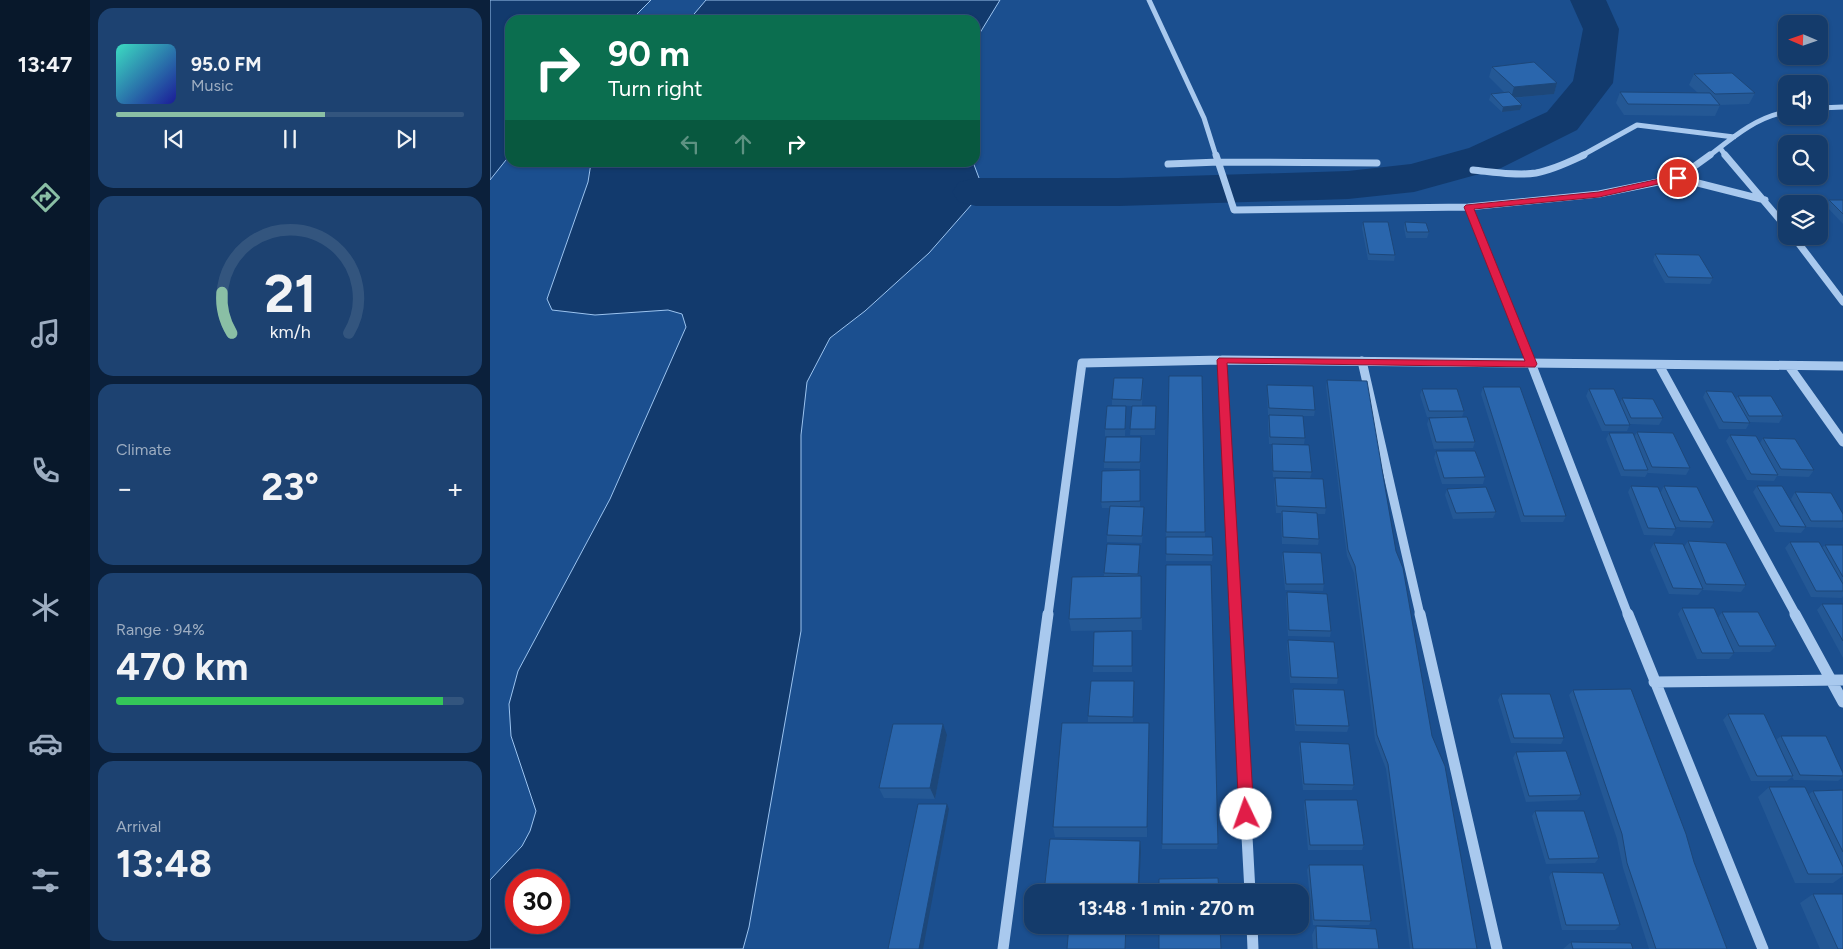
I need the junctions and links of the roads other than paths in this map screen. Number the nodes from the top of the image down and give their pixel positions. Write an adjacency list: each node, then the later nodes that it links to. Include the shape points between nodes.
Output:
1 (1149, 0): 7 (street, via 1204,118)
2 (1843, 107): 3 (street)
3 (1828, 108)
4 (1778, 113): 5 (street)
5 (1734, 137): 6 (street); 10 (street, via 1637,125 1602,146 1537,173)
6 (1720, 148): 11 (street); 12 (street)
7 (1219, 162): 8 (street); 9 (street); 14 (street)
8 (1378, 163)
9 (1168, 164)
10 (1473, 170)
11 (1678, 178): 12 (street); 13 (street, via 1599,194)
12 (1764, 200): 15 (street)
13 (1468, 207): 14 (street); 20 (street)
14 (1234, 210)
15 (1778, 217)
16 (1800, 245): 17 (street)
17 (1843, 302)
18 (1222, 360): 19 (street); 28 (street); 30 (street, via 1082,363)
19 (1362, 361): 20 (street); 32 (street)
20 (1532, 364): 21 (street); 26 (street)
21 (1659, 365): 22 (street); 25 (street)
22 (1789, 366): 23 (street); 24 (street)
23 (1843, 366)
24 (1843, 442)
25 (1837, 680): 26 (street); 27 (street)
26 (1654, 682): 33 (street)
27 (1843, 702)
28 (1250, 884)
29 (1252, 934): 31 (street)
30 (1003, 949)
31 (1253, 949)
32 (1497, 949)
33 (1763, 949)

